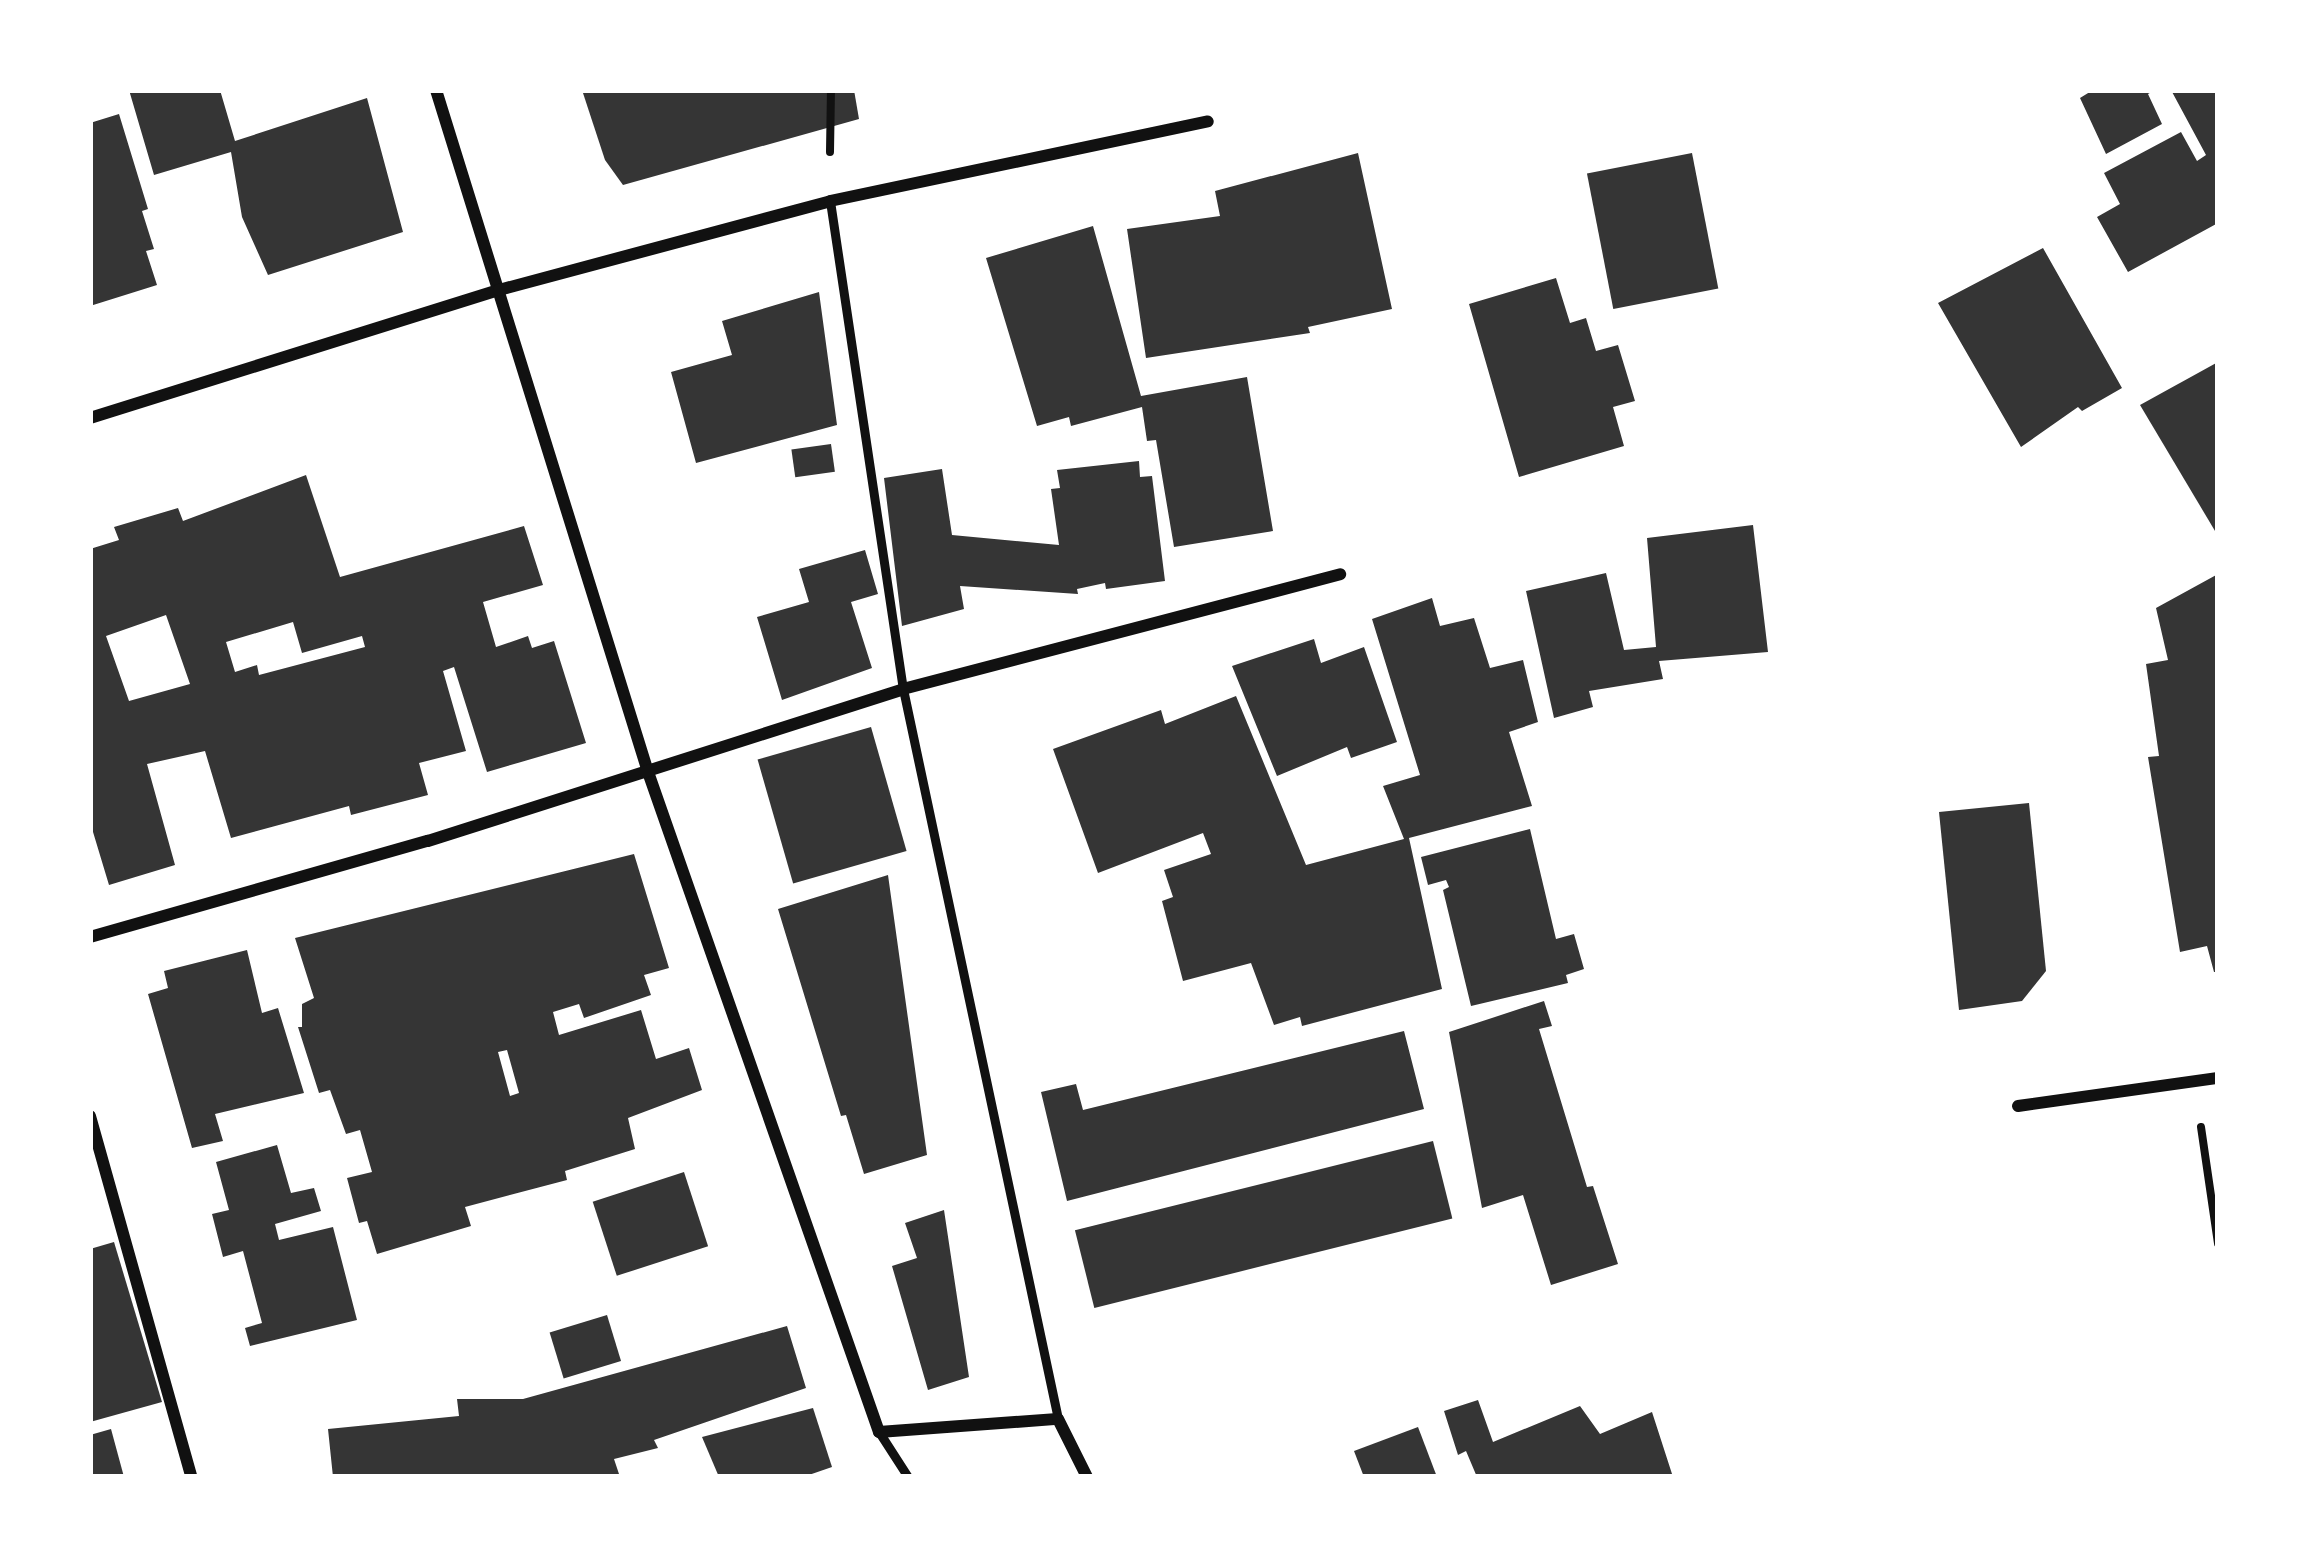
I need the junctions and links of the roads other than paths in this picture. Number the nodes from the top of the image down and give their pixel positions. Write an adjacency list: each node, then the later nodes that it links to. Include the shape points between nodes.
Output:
1 (436, 90): 4 (street)
2 (1208, 122): 3 (street)
3 (830, 201): 4 (street); 7 (lane)
4 (499, 290): 5 (street); 8 (street)
5 (90, 418)
6 (1340, 574): 7 (street)
7 (903, 689): 8 (street); 13 (lane)
8 (648, 772): 9 (street); 14 (street)
9 (90, 937)
10 (2218, 1078): 11 (street)
11 (2018, 1106)
12 (90, 1116): 15 (street)
13 (1058, 1419): 14 (street); 17 (street)
14 (879, 1432): 16 (lane)
15 (191, 1475)
16 (908, 1477)
17 (1088, 1477)

